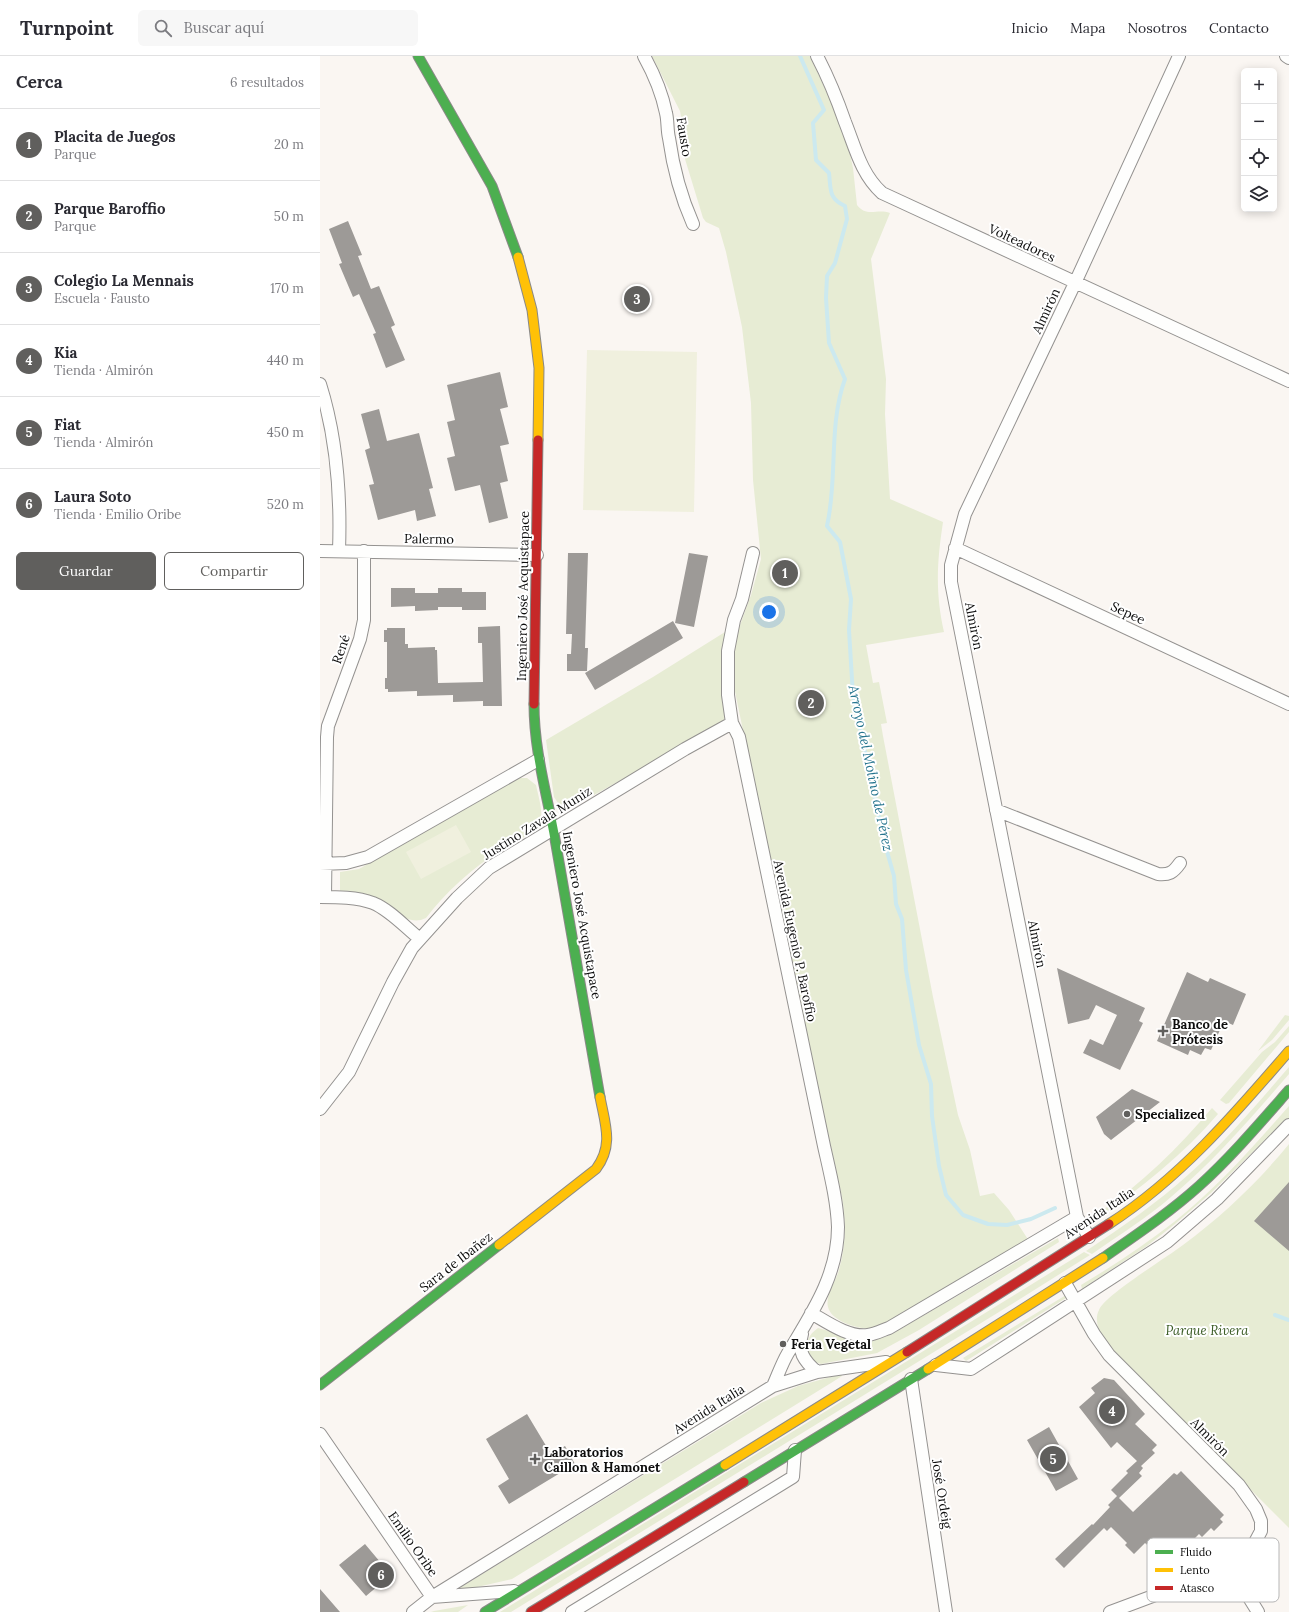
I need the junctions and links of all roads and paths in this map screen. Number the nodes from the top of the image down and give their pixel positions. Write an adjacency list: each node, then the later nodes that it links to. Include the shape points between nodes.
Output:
1 (418, 56): 16 (main road, Ingeniero José Acquistapace, via 492,186 515,244 532,310 539,368)
2 (644, 56): 7 (street, Fausto, via 656,80 667,114 668,136 674,164)
3 (817, 56): 8 (street, Volteadores, via 837,99 863,169 874,186 882,193)
4 (1179, 56): 8 (street, Almirón)
5 (1286, 56): 6 (street)
6 (1289, 58)
7 (693, 224)
8 (1075, 283): 9 (street, Volteadores); 11 (street, Almirón, via 965,514)
9 (1289, 381)
10 (320, 384): 13 (street, via 336,454 340,506)
11 (955, 548): 17 (street, Sepee); 20 (street, Almirón, via 951,582)
12 (320, 550): 13 (street, Palermo)
13 (339, 551): 14 (street, Palermo)
14 (364, 551): 16 (street, Palermo); 23 (street, René, via 364,620 360,639 328,726)
15 (752, 553): 18 (street, Avenida Eugenio P. Baroffio, via 728,651)
16 (537, 555): 19 (main road, Ingeniero José Acquistapace, via 534,727)
17 (1289, 704)
18 (732, 723): 21 (street, Justino Zavala Muniz); 35 (street, Avenida Eugenio P. Baroffio, via 739,737 836,1206 836,1247 832,1267 826,1287)
19 (538, 760): 21 (main road, Ingeniero José Acquistapace); 23 (street, via 368,858 346,864)
20 (996, 810): 22 (street, via 1158,874 1168,875 1175,871); 31 (street, Almirón)
21 (553, 828): 25 (street, Justino Zavala Muniz, via 489,868 457,898); 30 (main road, Ingeniero José Acquistapace, via 605,1124 608,1150)
22 (1180, 863)
23 (323, 864): 24 (street, René)
24 (322, 897): 25 (street, via 372,903)
25 (420, 939): 28 (street, Justino Zavala Muniz, via 412,948 349,1072)
26 (1289, 1051): 32 (main road, Avenida Italia, via 1232,1117 1178,1171 1149,1195)
27 (1289, 1090): 33 (main road, via 1245,1140 1199,1186 1149,1227)
28 (320, 1109)
29 (1289, 1125): 34 (street, via 1217,1199 1167,1242)
30 (606, 1157): 41 (main road, Sara de Ibañez, via 596,1169)
31 (1077, 1218): 32 (street, Almirón); 35 (street, Avenida Italia, via 889,1328 868,1335 859,1334)
32 (1089, 1237): 37 (main road, Avenida Italia)
33 (1065, 1283): 34 (street, Almirón); 38 (main road)
34 (1075, 1302): 38 (street, via 971,1369); 45 (street, Almirón, via 1109,1355 1239,1485 1262,1521)
35 (811, 1313): 36 (street, Avenida Eugenio P. Baroffio)
36 (803, 1331): 39 (street, Avenida Eugenio P. Baroffio, via 800,1352 806,1363); 42 (street, Avenida Eugenio P. Baroffio, via 787,1354)
37 (893, 1361): 39 (street, Avenida Italia); 46 (main road, Avenida Italia)
38 (935, 1365): 40 (main road)
39 (817, 1372): 42 (street, Avenida Italia)
40 (911, 1379): 44 (main road); 54 (street, José Ordeig)
41 (320, 1385)
42 (772, 1386): 47 (street, Avenida Italia)
43 (320, 1434): 47 (street, Emilio Oribe)
44 (795, 1450): 52 (main road); 53 (street, via 793,1477)
45 (1258, 1538)
46 (520, 1591): 47 (street, Emilio Oribe); 51 (main road, Avenida Italia)
47 (432, 1597): 50 (street, Avenida Italia)
48 (1147, 1598): 55 (street, Almirón)
49 (1252, 1602): 56 (street)
50 (413, 1612)
51 (485, 1612)
52 (531, 1612)
53 (572, 1612)
54 (946, 1612)
55 (1110, 1612)
56 (1258, 1612)

